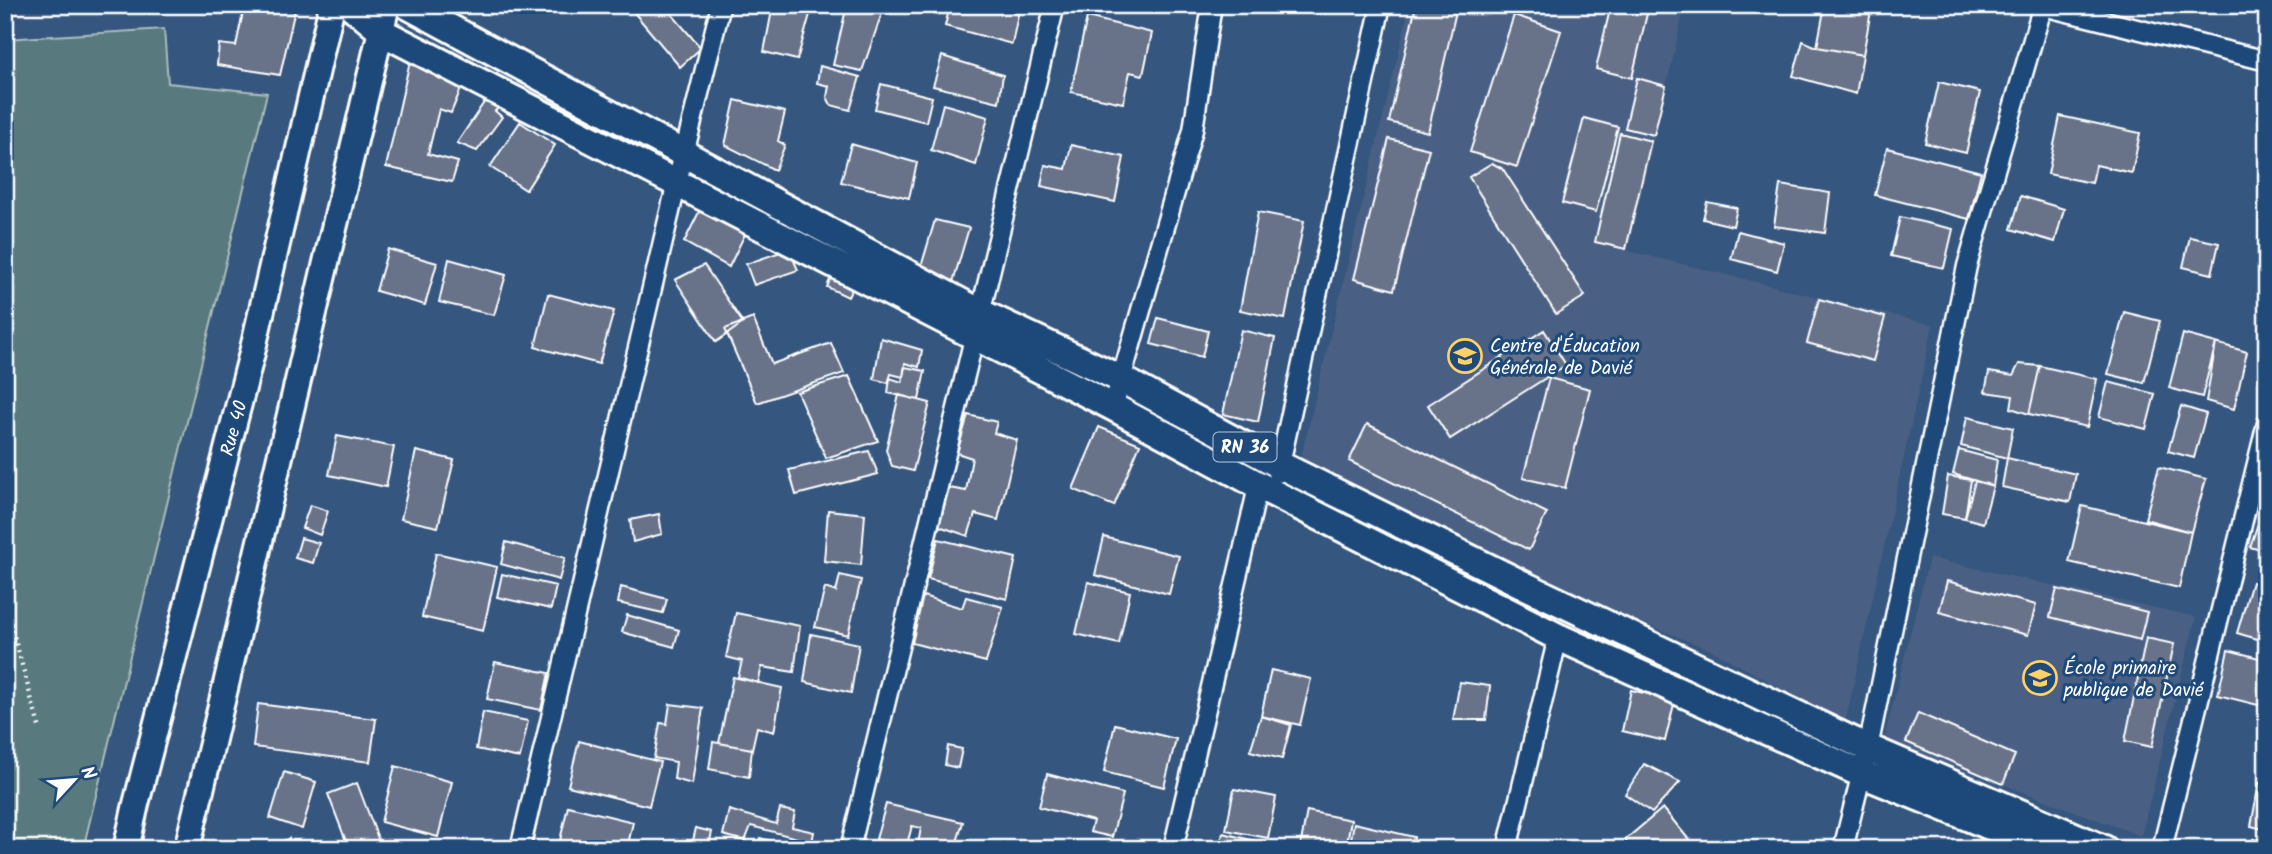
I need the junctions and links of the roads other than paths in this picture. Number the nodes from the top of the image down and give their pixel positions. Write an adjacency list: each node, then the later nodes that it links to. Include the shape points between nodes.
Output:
1 (331, 5): 23 (main road, Rue 40, via 252,353)
2 (349, 5): 10 (main road, RN 36)
3 (387, 5): 10 (main road)
4 (407, 5): 12 (main road, RN 36)
5 (721, 5): 12 (street)
6 (1055, 5): 14 (street)
7 (1212, 5): 15 (street, via 1193,130)
8 (1381, 5): 18 (street)
9 (2042, 6): 11 (street); 21 (street, via 1967,266)
10 (380, 31): 13 (main road, RN 36); 24 (main road)
11 (2267, 61)
12 (684, 155): 13 (street); 14 (main road, RN 36)
13 (677, 182): 14 (main road, RN 36); 25 (street)
14 (978, 325): 15 (main road, RN 36); 16 (main road, RN 36); 26 (street)
15 (1121, 379): 16 (street); 18 (main road, RN 36)
16 (1113, 407): 19 (main road, RN 36)
17 (2267, 423): 32 (street)
18 (1279, 465): 19 (street); 21 (main road, RN 36)
19 (1266, 488): 20 (main road, RN 36); 27 (street)
20 (1558, 637): 22 (main road, RN 36); 28 (street)
21 (1868, 748): 22 (street); 31 (main road, RN 36)
22 (1862, 774): 29 (street); 30 (main road, RN 36)
23 (126, 849)
24 (187, 849)
25 (520, 849)
26 (850, 849)
27 (1173, 849)
28 (1507, 849)
29 (1843, 849)
30 (2046, 849)
31 (2104, 849)
32 (2162, 849)

